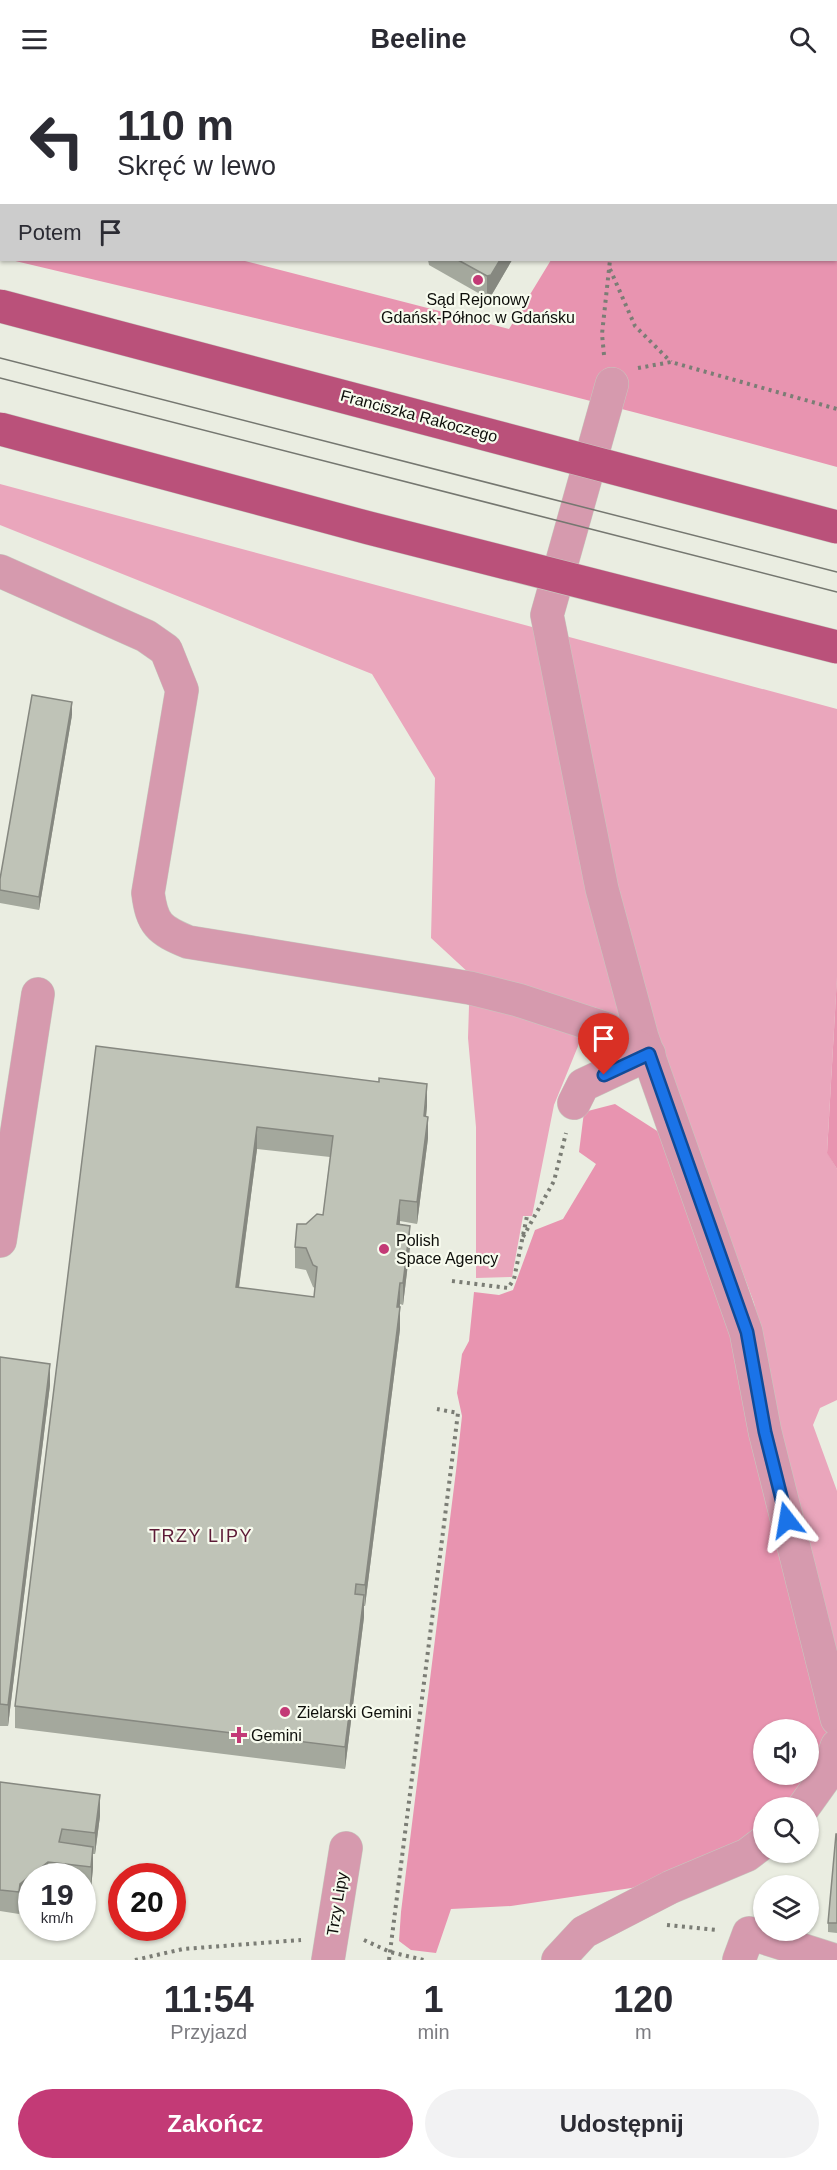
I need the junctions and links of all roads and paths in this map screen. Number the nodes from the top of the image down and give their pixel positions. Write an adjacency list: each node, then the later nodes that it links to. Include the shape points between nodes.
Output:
1 (610, 261): 2 (path)
2 (609, 266): 4 (path, via 635,326); 5 (path, via 602,334)
3 (0, 306): 8 (main road, Franciszka Rakoczego, bridge)
4 (671, 362): 5 (path, via 643,366); 6 (path)
5 (612, 384): 12 (lane, via 547,615 602,889)
6 (837, 409)
7 (0, 429): 10 (main road, bridge, via 369,528)
8 (837, 527)
9 (0, 571): 12 (lane, via 146,636 166,650 182,690 148,893 151,916 166,933 188,942 499,995 607,1029)
10 (837, 646)
11 (38, 994): 16 (lane)
12 (649, 1054): 13 (lane, via 583,1085); 19 (lane, via 747,1332 765,1432)
13 (574, 1103): 15 (path, via 554,1180)
14 (527, 1216): 15 (path)
15 (523, 1237): 17 (path, via 514,1279 508,1288)
16 (0, 1240)
17 (452, 1281)
18 (436, 1410): 27 (path, via 458,1413)
19 (837, 1719)
20 (837, 1746): 21 (lane, via 828,1773)
21 (811, 1797)
22 (346, 1848): 26 (lane, Trzy Lipy)
23 (753, 1851): 31 (lane, via 671,1887 584,1932)
24 (666, 1925): 25 (path)
25 (744, 1947): 32 (lane)
26 (330, 1948): 27 (path, via 356,1935); 28 (path, via 183,1949)
27 (390, 1952): 29 (path); 30 (path)
28 (135, 1960)
29 (388, 1960)
30 (423, 1960)
31 (558, 1960)
32 (834, 1960)

